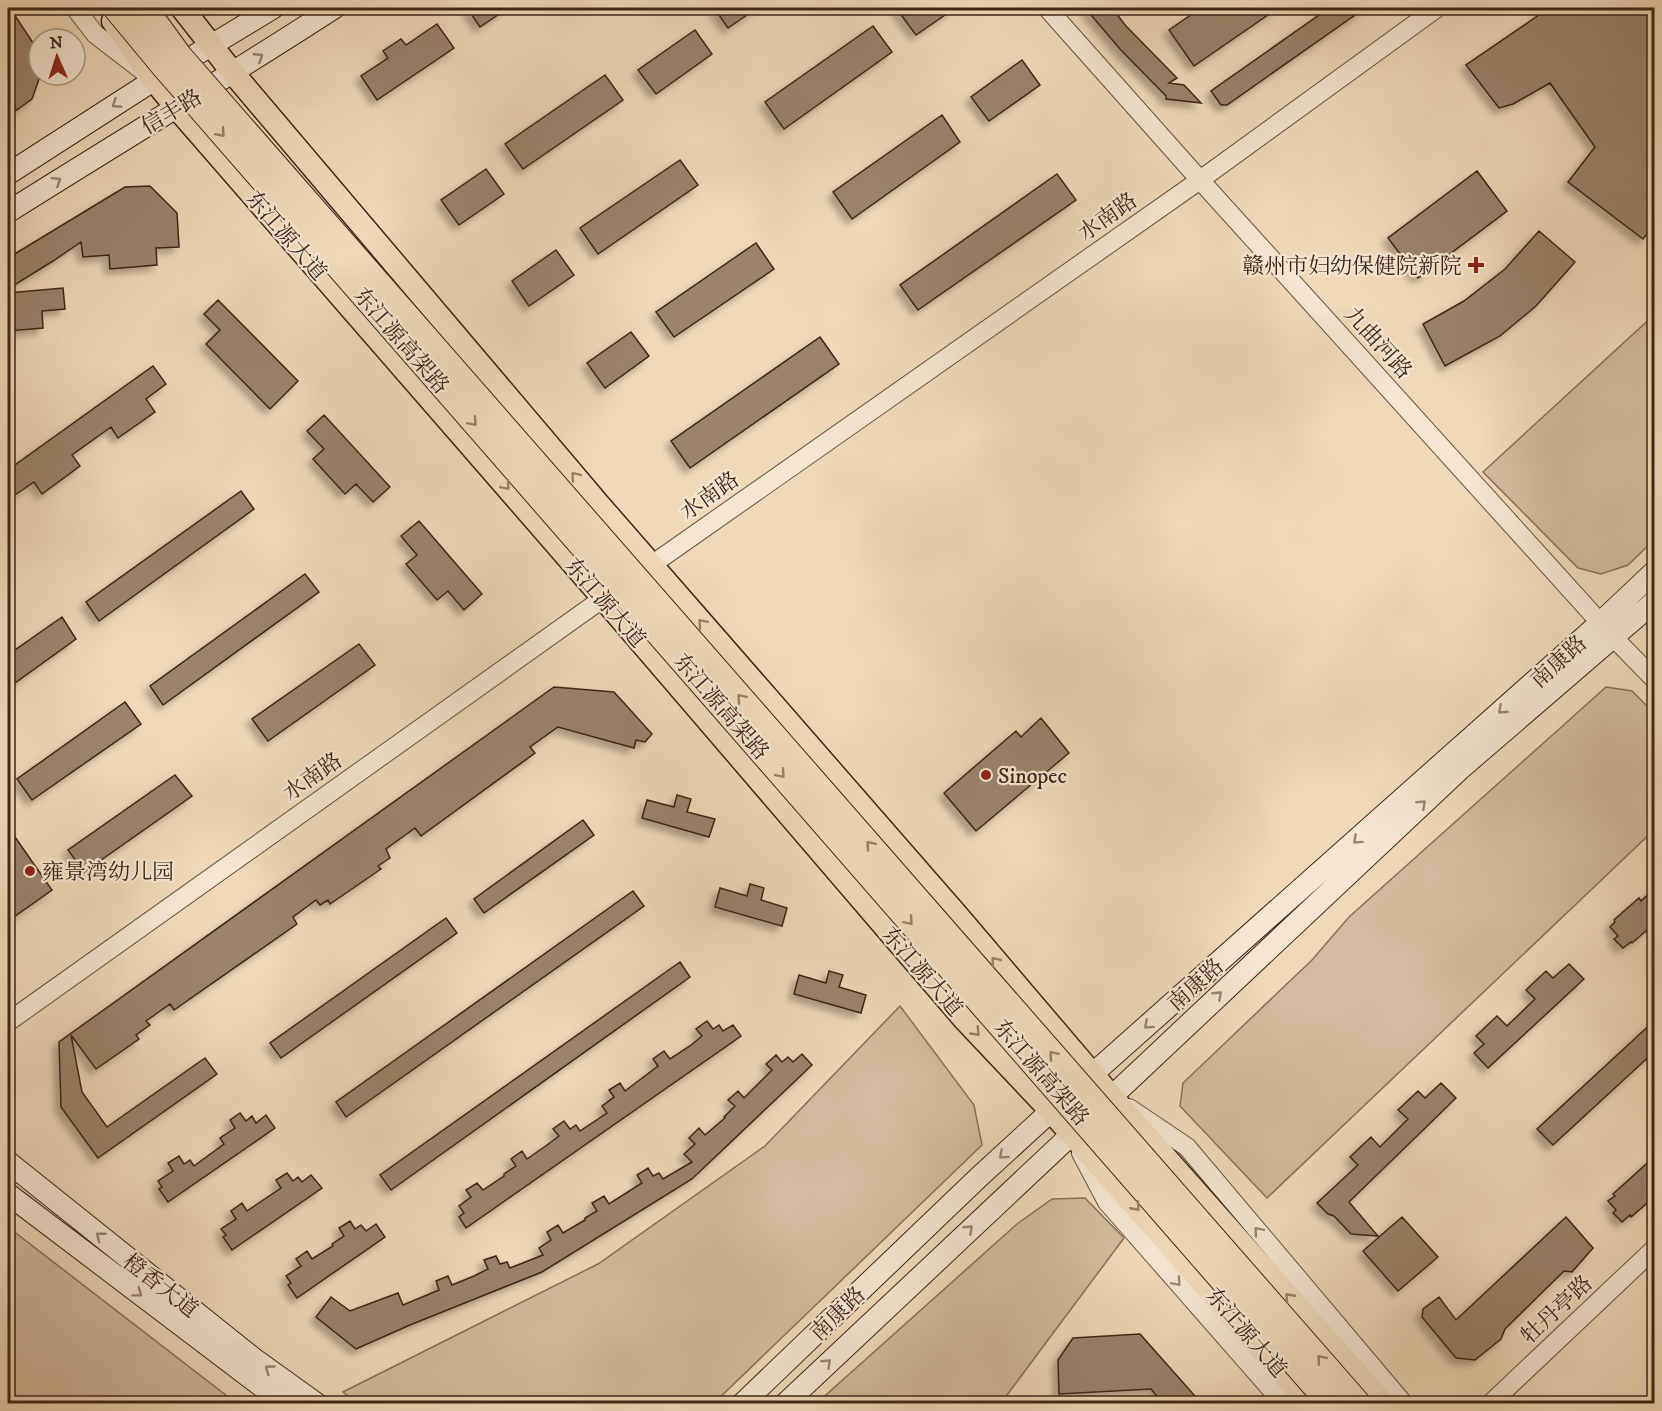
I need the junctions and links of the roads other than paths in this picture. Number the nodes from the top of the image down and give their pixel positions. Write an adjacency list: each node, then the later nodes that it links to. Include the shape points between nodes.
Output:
1 (75, 8): 12 (street, via 95,34)
2 (104, 8): 12 (main road, 东江源大道)
3 (115, 8): 37 (highway, 东江源高架路, one-way to 37, bridge)
4 (144, 8): 38 (highway, 东江源高架路, one-way to 4, bridge, via 180,56)
5 (182, 8): 10 (main road)
6 (273, 8): 10 (main road, 信丰路)
7 (334, 8): 11 (main road, 信丰路, one-way to 7)
8 (1047, 8): 15 (street, 九曲河路)
9 (1437, 8): 15 (street, 水南路)
10 (212, 46): 11 (main road); 12 (main road, 信丰路)
11 (233, 74): 13 (main road, 信丰路); 17 (main road, one-way to 11)
12 (154, 80): 13 (main road, 东江源大道); 14 (main road, 信丰路, one-way to 14)
13 (176, 107): 16 (main road, 信丰路, one-way to 13); 19 (main road, 东江源大道, one-way to 19)
14 (8, 174)
15 (1200, 180): 17 (street, 水南路); 21 (street, 九曲河路)
16 (8, 212)
17 (651, 565): 19 (street, 水南路); 24 (main road, one-way to 17)
18 (1654, 572): 21 (main road, 南康路)
19 (603, 598): 23 (street, 水南路); 26 (main road, 东江源大道, one-way to 26, via 964,1020)
20 (1654, 602): 21 (main road, 南康路)
21 (1608, 630): 22 (street, 九曲河路); 24 (main road, 南康路, one-way to 24); 25 (main road, 南康路, one-way to 21)
22 (1654, 679)
23 (8, 1022)
24 (1093, 1074): 25 (main road); 26 (main road, 南康路)
25 (1111, 1096): 27 (main road, 南康路); 39 (main road, one-way to 25); 40 (street, one-way to 25, via 1187,1147)
26 (1051, 1111): 27 (main road, 东江源大道); 33 (main road, 南康路, one-way to 33)
27 (1070, 1133): 34 (main road, 南康路, one-way to 27); 35 (street, one-way to 35, via 1107,1202); 36 (main road, 东江源大道, one-way to 36)
28 (8, 1162): 32 (main road, 橙香大道, one-way to 28)
29 (8, 1194): 31 (main road, 橙香大道, one-way to 31)
30 (1654, 1249): 41 (street, 牡丹亭路)
31 (285, 1404)
32 (317, 1404)
33 (742, 1404)
34 (785, 1404)
35 (1284, 1404)
36 (1310, 1404)
37 (1330, 1404)
38 (1359, 1404)
39 (1384, 1404)
40 (1404, 1404)
41 (1490, 1404)

